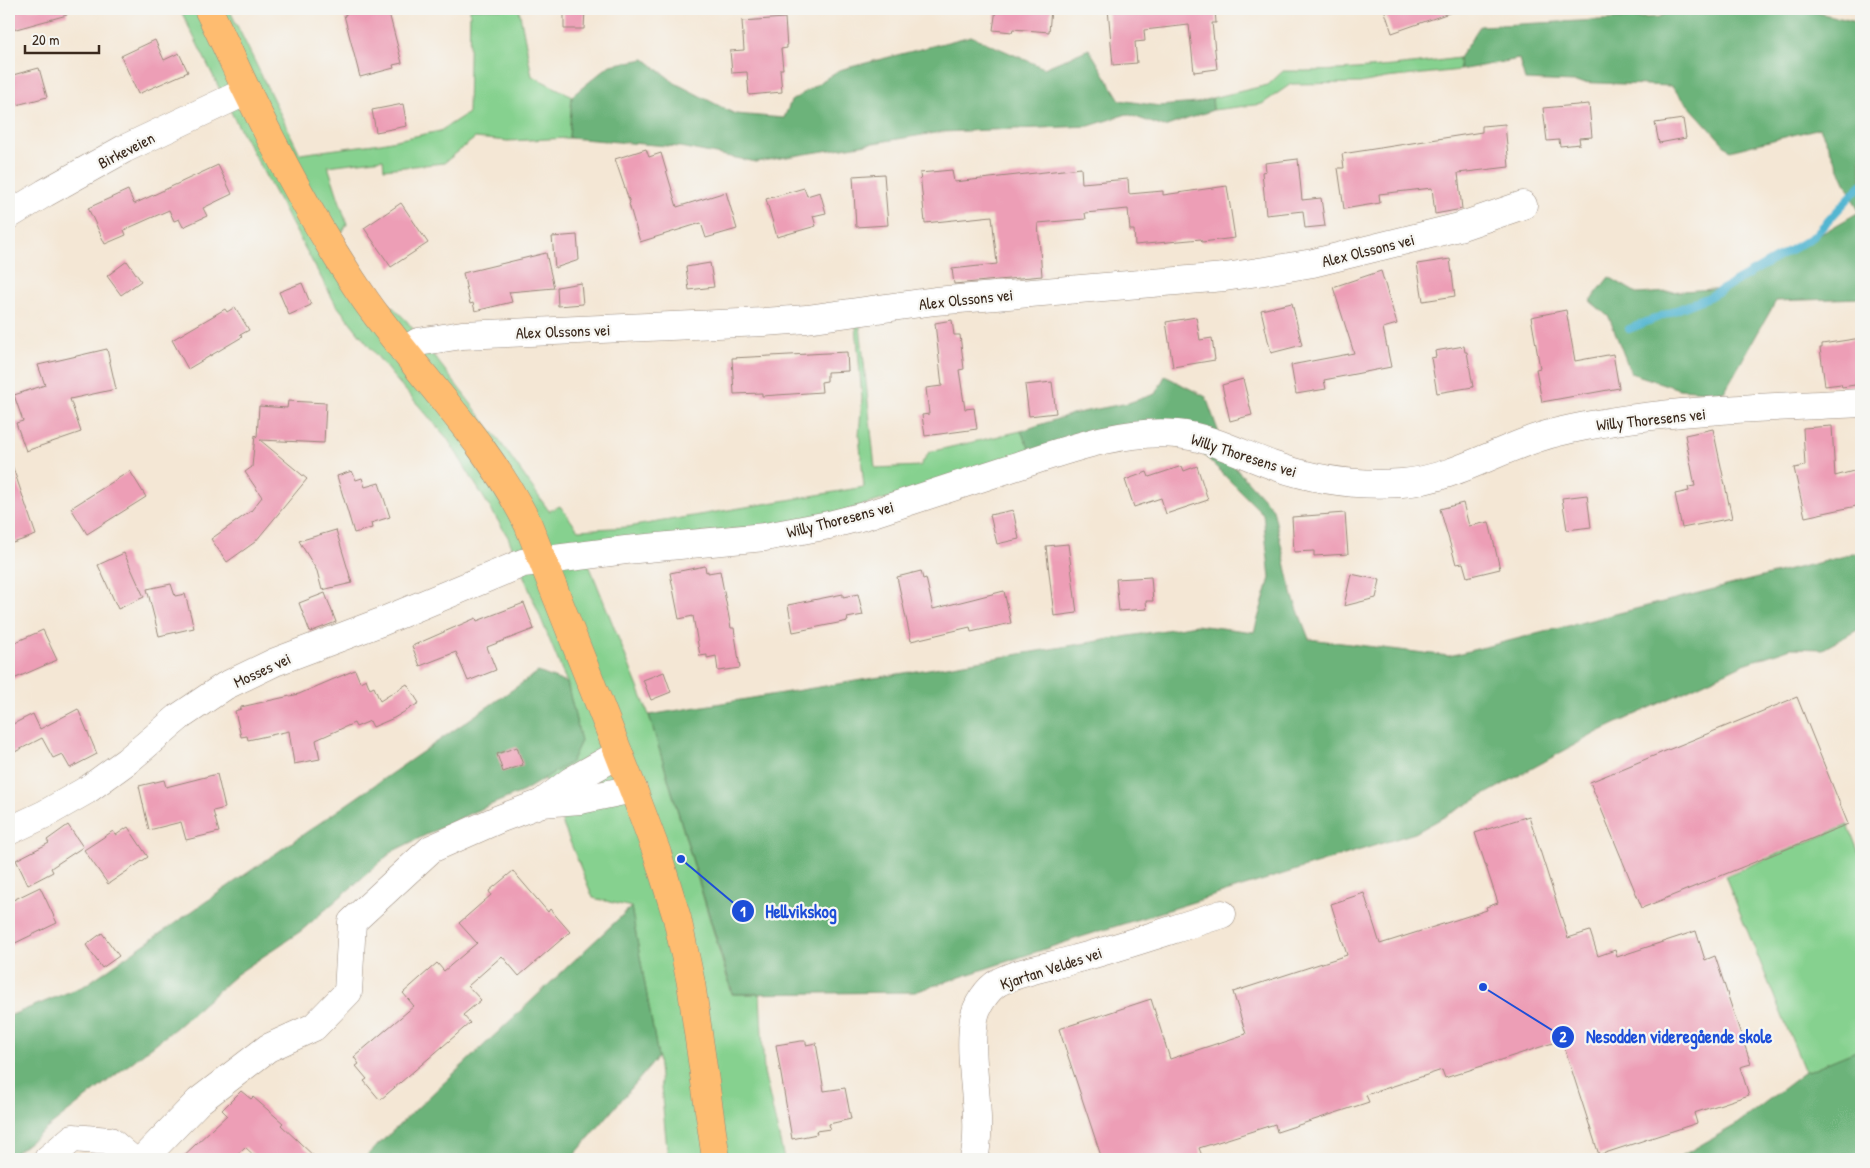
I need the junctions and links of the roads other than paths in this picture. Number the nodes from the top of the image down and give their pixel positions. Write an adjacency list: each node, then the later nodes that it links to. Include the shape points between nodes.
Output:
1 (208, 9): 2 (main road)
2 (247, 91): 4 (street, Birkeveien, via 124,149); 5 (main road, via 330,248)
3 (1524, 205): 5 (street, Alex Olssons vei, via 1459,228 1313,263 1225,276 935,301 764,322 462,335 418,342)
4 (9, 215)
5 (404, 351): 7 (main road, via 459,419 515,497)
6 (1861, 403): 7 (street, Willy Thoresens vei, via 1698,413 1594,424 1556,432 1438,475 1402,483 1319,478 1189,436 1135,435 1088,444 829,525 765,537)
7 (543, 561): 8 (main road); 11 (street, Mosses vei, via 524,563 275,662 225,686 179,717 87,790)
8 (619, 754): 9 (main road); 10 (street, via 570,781)
9 (634, 789): 10 (street); 16 (main road, via 657,853 691,982)
10 (542, 804): 15 (street, via 431,849 352,922 348,992 314,1028 268,1048 199,1101)
11 (9, 831)
12 (1222, 914): 17 (street, Kjartan Veldes vei, via 998,982 979,1002 974,1016 971,1046 977,1148)
13 (48, 1159): 14 (street, via 73,1138 110,1142)
14 (131, 1159)
15 (143, 1159)
16 (716, 1159)
17 (974, 1159)

